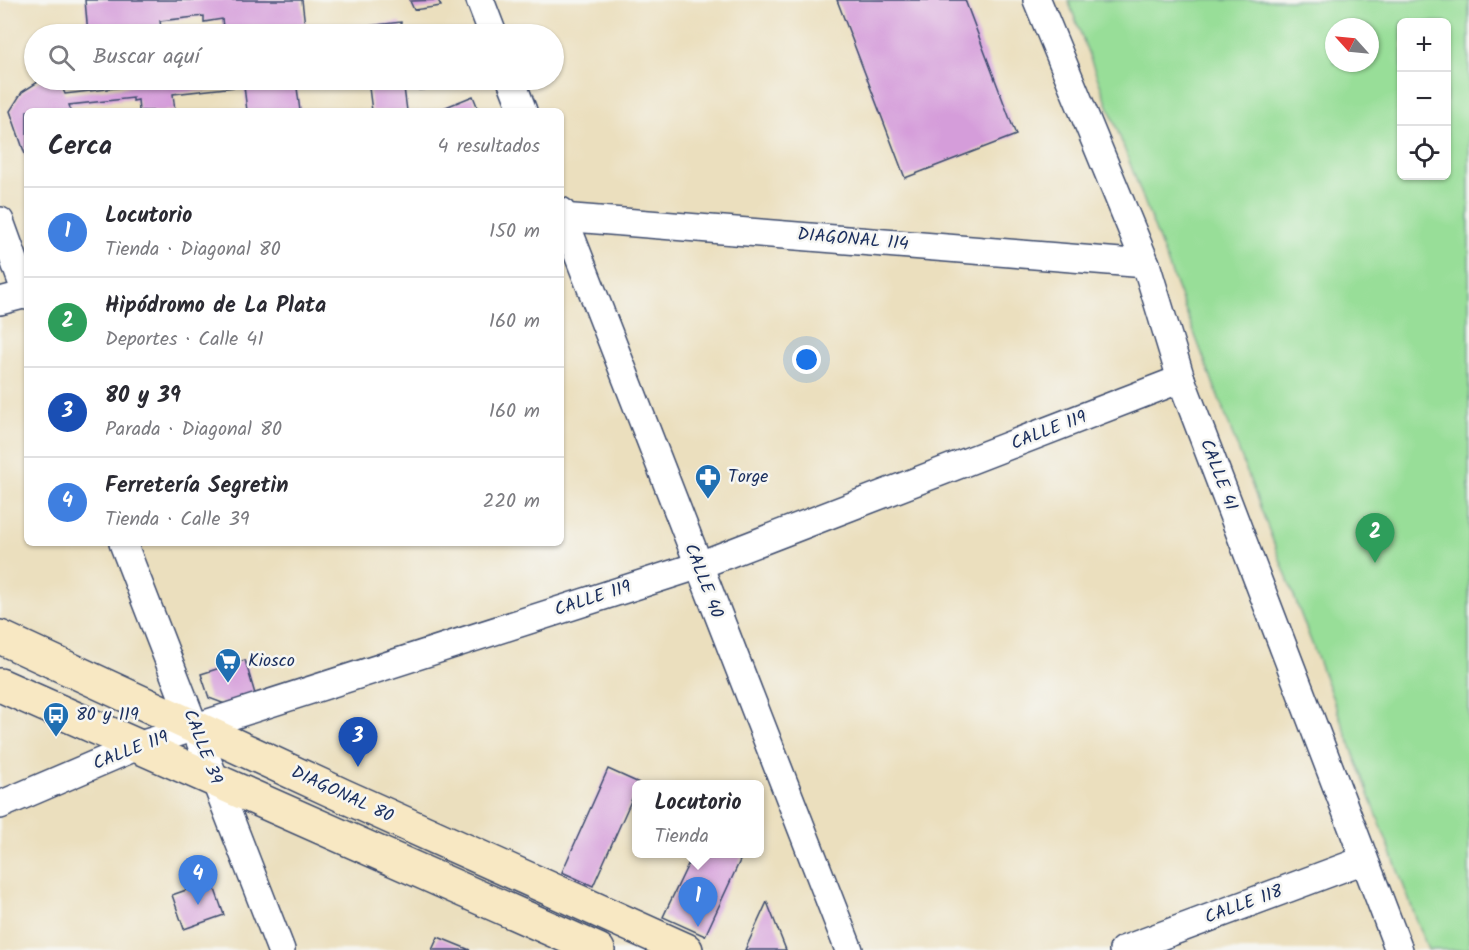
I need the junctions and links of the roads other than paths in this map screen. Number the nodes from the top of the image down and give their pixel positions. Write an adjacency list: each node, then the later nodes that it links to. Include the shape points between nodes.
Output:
1 (480, 0): 3 (street)
2 (1037, 0): 9 (street, CALLE 41)
3 (489, 24)
4 (515, 90): 5 (street)
5 (522, 108)
6 (564, 215): 9 (street, DIAGONAL 114)
7 (564, 220): 15 (street, CALLE 40)
8 (0, 221): 10 (street)
9 (1146, 264): 13 (street, CALLE 41)
10 (24, 286)
11 (24, 295): 12 (street)
12 (0, 301)
13 (1181, 379): 15 (street, CALLE 119); 22 (street, CALLE 41)
14 (124, 546): 18 (street, CALLE 39)
15 (697, 566): 18 (street, CALLE 119); 26 (street, CALLE 40)
16 (0, 637): 18 (main road, DIAGONAL 80)
17 (0, 685): 19 (main road, DIAGONAL 80)
18 (194, 727): 19 (street, CALLE 119); 20 (street, CALLE 39); 25 (main road, DIAGONAL 80)
19 (140, 746): 20 (main road, DIAGONAL 80); 21 (street, CALLE 119)
20 (215, 781): 23 (street, CALLE 39); 24 (main road, DIAGONAL 80)
21 (0, 805)
22 (1364, 860): 27 (street, CALLE 118); 28 (street, CALLE 41)
23 (282, 950)
24 (598, 950)
25 (686, 950)
26 (849, 950)
27 (1123, 950)
28 (1399, 950)

